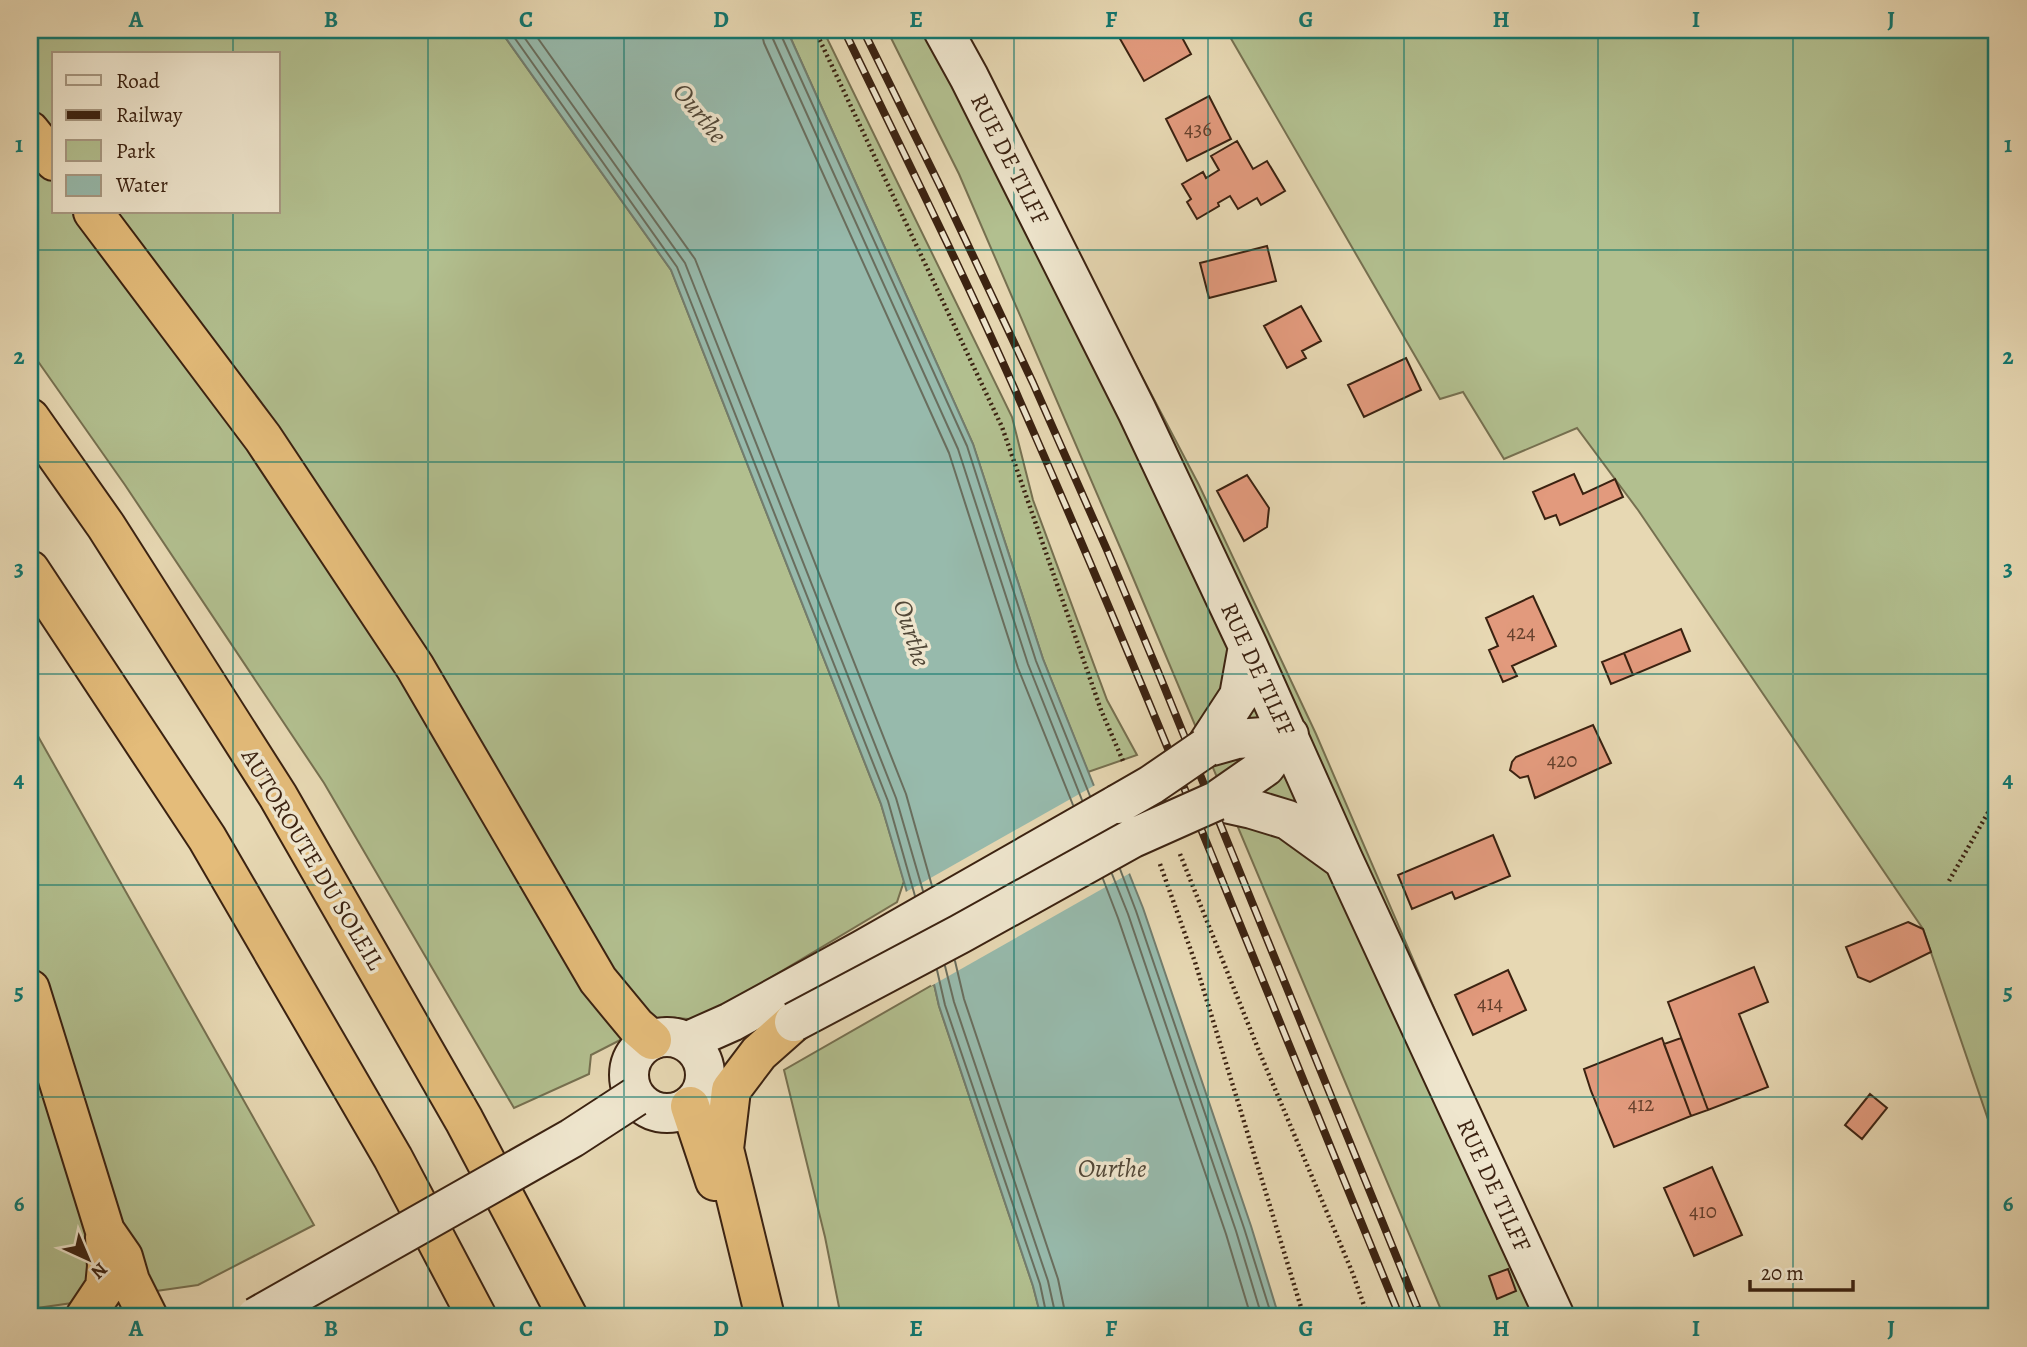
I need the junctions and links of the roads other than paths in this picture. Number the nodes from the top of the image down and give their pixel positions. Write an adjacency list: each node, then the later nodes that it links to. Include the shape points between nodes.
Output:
1 (943, 30): 7 (main road, RUE DE TILFF, via 1127,391)
2 (30, 131): 3 (highway)
3 (52, 158)
4 (95, 214): 14 (highway, via 271,449 415,667 598,980 636,1026)
5 (30, 418): 23 (highway, AUTOROUTE DU SOLEIL, via 106,526 278,796 464,1119)
6 (30, 570): 22 (highway, via 208,838 393,1158)
7 (1248, 646): 8 (main road, RUE DE TILFF); 9 (main road, via 1239,696)
8 (1268, 746): 9 (main road, via 1237,739); 10 (main road); 11 (main road, RUE DE TILFF)
9 (1205, 748): 14 (main road, bridge, via 1151,785 731,1022)
10 (1216, 801): 11 (main road, via 1288,820); 13 (main road, bridge, via 1133,838)
11 (1343, 859): 24 (main road, RUE DE TILFF)
12 (30, 989): 17 (highway)
13 (794, 1022): 15 (main road, via 764,1034); 18 (highway, via 759,1053 731,1090 724,1149)
14 (669, 1041): 15 (main road, via 698,1052 704,1067); 16 (main road, via 640,1047 632,1058 629,1072)
15 (697, 1094): 16 (main road, via 677,1112 661,1113); 18 (highway, via 706,1157)
16 (635, 1097): 21 (main road, bridge, via 572,1138)
17 (105, 1231): 19 (highway, via 105,1287); 20 (highway, via 123,1257)
18 (764, 1311)
19 (85, 1317)
20 (148, 1317)
21 (256, 1317)
22 (477, 1317)
23 (568, 1317)
24 (1555, 1317)

